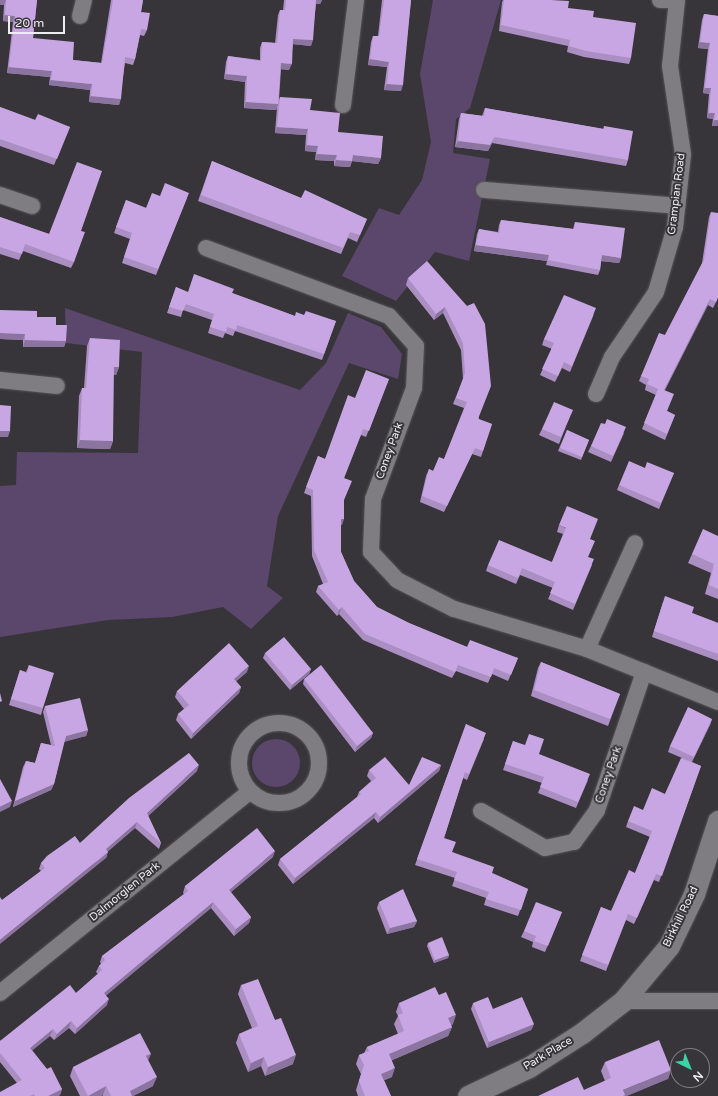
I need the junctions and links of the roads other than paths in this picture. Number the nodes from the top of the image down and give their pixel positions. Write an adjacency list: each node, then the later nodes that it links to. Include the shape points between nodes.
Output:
1 (84, 0): 6 (street)
2 (356, 0): 7 (street)
3 (660, 0): 4 (street)
4 (668, 0)
5 (677, 0): 11 (street, Grampian Road, via 670,66 683,154)
6 (80, 16)
7 (343, 105)
8 (484, 190): 11 (street)
9 (0, 195): 10 (street)
10 (32, 206)
11 (677, 206): 15 (street, Grampian Road, via 675,227 656,292 612,357)
12 (206, 248): 17 (street, Coney Park, via 389,316 416,346 414,388 373,499 371,552 396,580 454,609)
13 (0, 380): 14 (street)
14 (57, 386)
15 (596, 394)
16 (635, 543): 17 (street)
17 (587, 649): 18 (street, Coney Park)
18 (644, 672): 19 (street, Coney Park); 21 (street, Coney Park, via 597,810 574,842 545,848)
19 (718, 702)
20 (250, 791): 20 (street, via 240,774 239,760 249,737 266,723 288,724 304,732 318,754 317,777 310,789 286,802 267,801); 23 (street, Dalmorglen Park)
21 (481, 811)
22 (718, 821): 24 (street, Birkhill Road, via 694,894 669,946)
23 (0, 993)
24 (623, 1001): 25 (street); 26 (street, Park Place, via 582,1033 529,1066)
25 (718, 1001)
26 (468, 1096)

